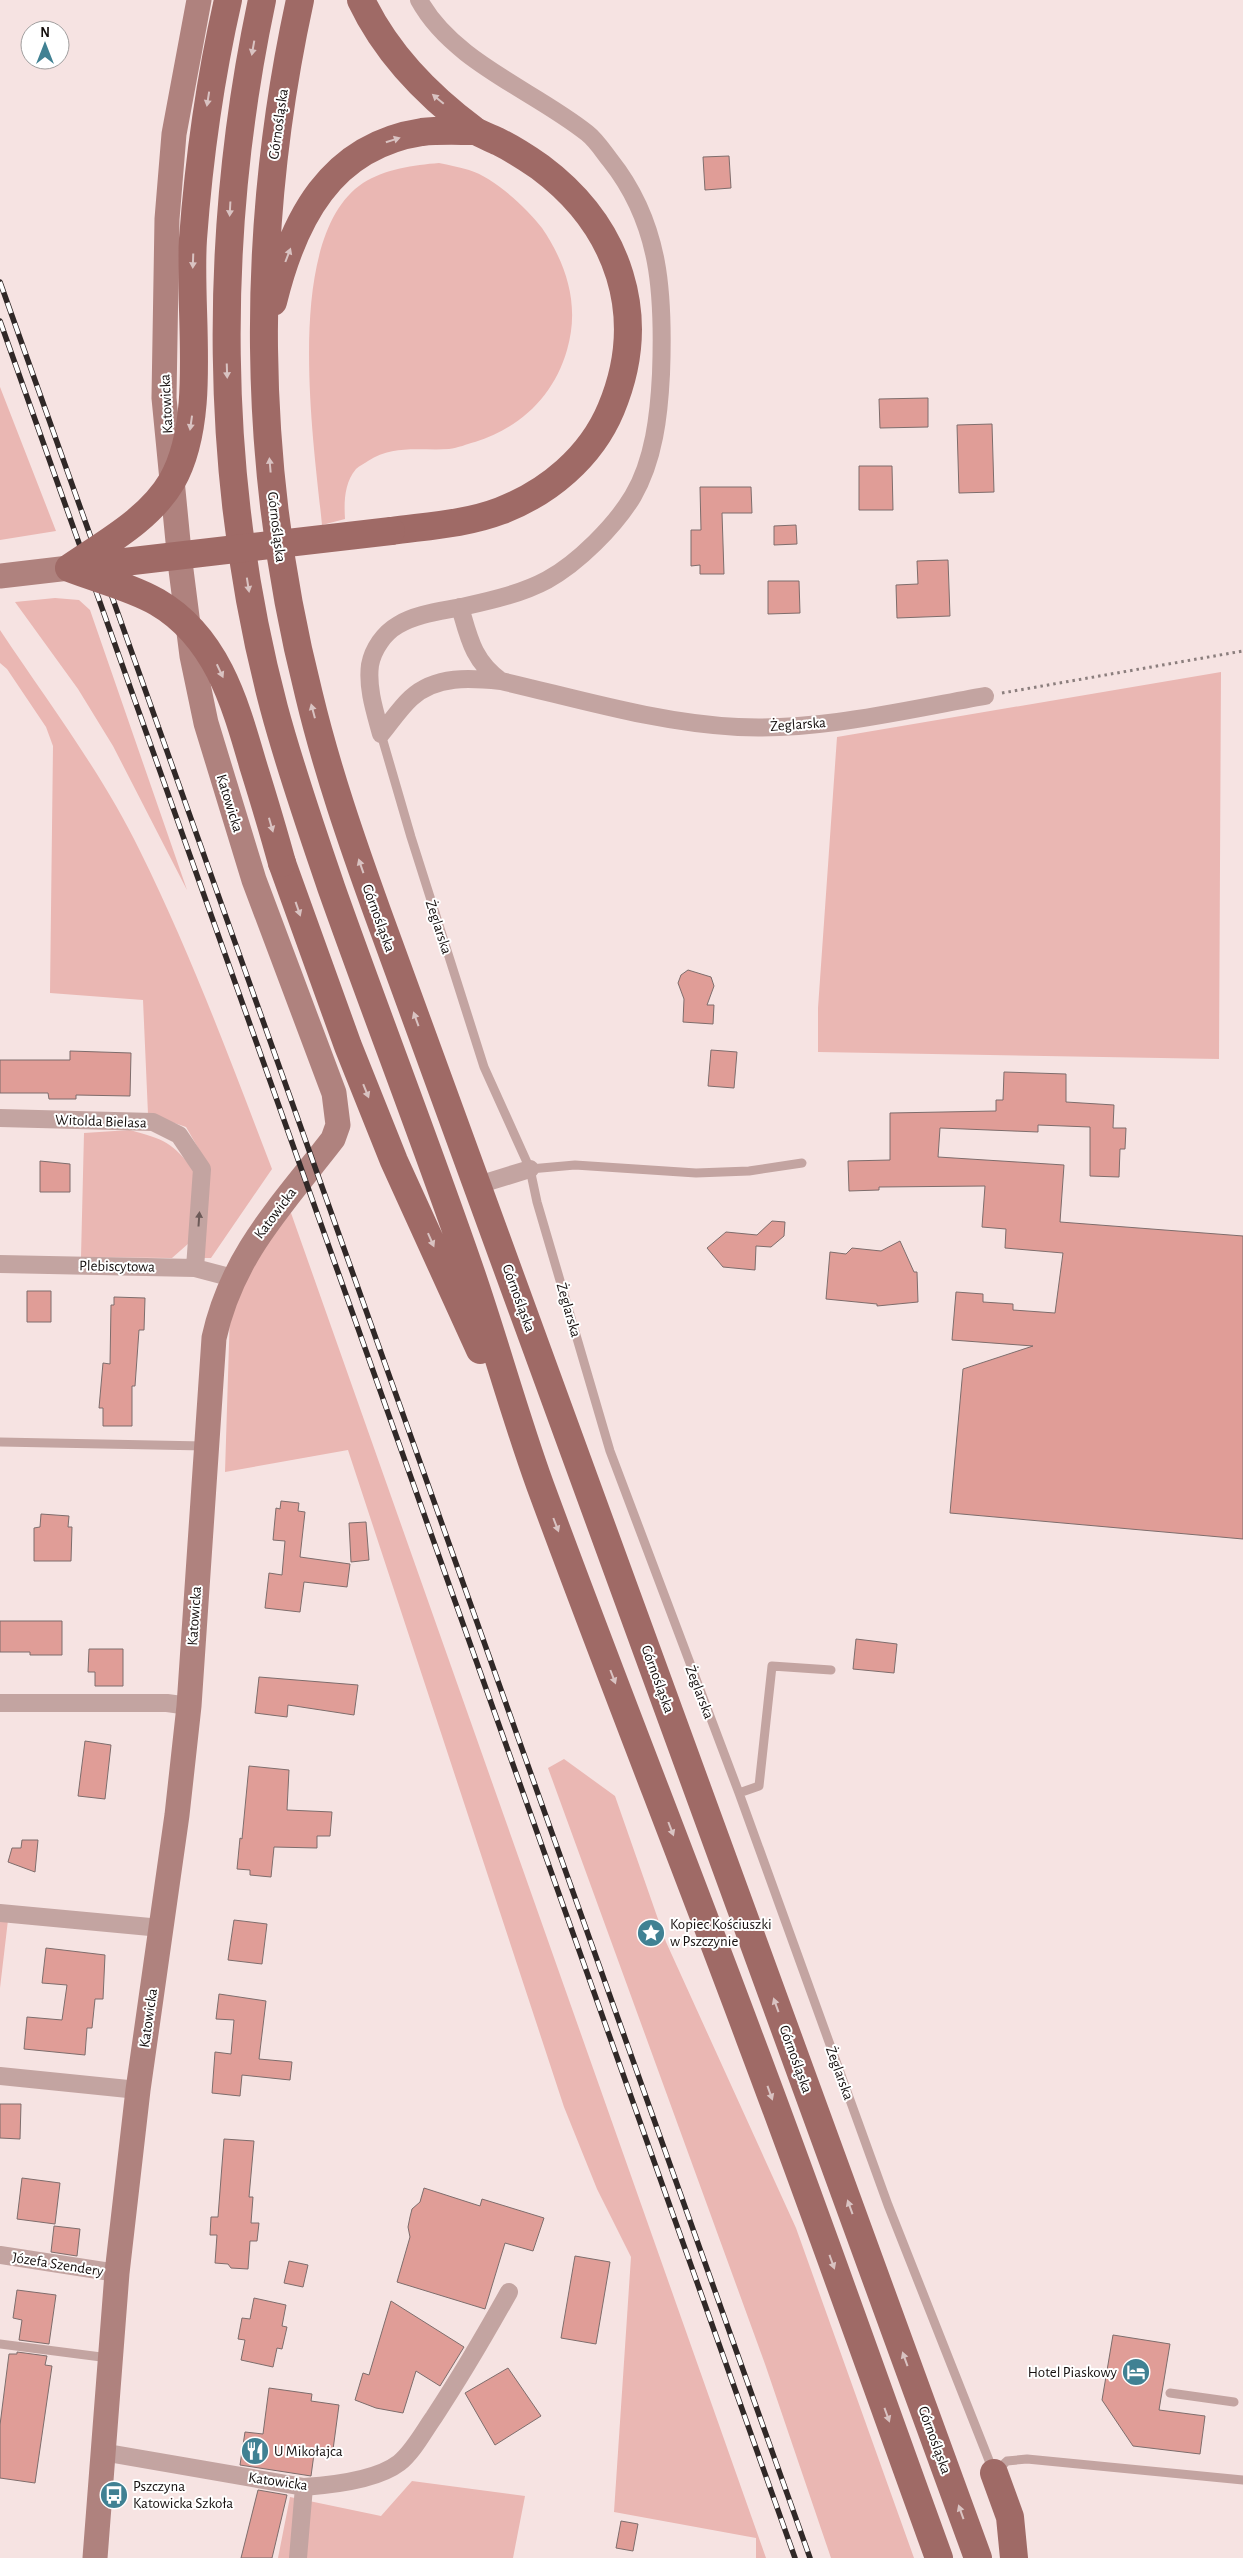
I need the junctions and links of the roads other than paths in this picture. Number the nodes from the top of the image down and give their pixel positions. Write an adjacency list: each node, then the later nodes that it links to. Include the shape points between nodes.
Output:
1 (199, 0): 21 (street, Katowicka, via 174,134 167,218 164,398 180,562 195,672 206,722 254,880 334,1093 338,1115 333,1139 268,1222)
2 (228, 0): 9 (main road, one-way to 9, bridge, via 215,59 200,159 192,265 192,413 185,451 172,481 148,510)
3 (262, 0): 24 (main road, one-way to 24, via 232,189 226,327 229,426 249,588 272,703 298,792 470,1269)
4 (300, 0): 8 (main road, Górnośląska, via 273,162 266,240)
5 (361, 0): 7 (main road, one-way to 5, via 402,66 375,28)
6 (419, 0): 11 (street, via 450,41 590,135 626,180 646,220 658,268 663,321 658,422 634,495 579,557 547,580 501,598)
7 (476, 131): 8 (main road, one-way to 7, via 276,292 293,243 313,203 336,171 374,147 410,135); 9 (main road, bridge, via 522,155 556,180 592,218 615,258 628,327 623,372 609,413 587,450 550,485 500,512 462,521)
8 (264, 353): 18 (main road, Górnośląska, one-way to 8, via 366,880 309,695 278,545 267,430)
9 (69, 568): 10 (street); 24 (main road, one-way to 24, bridge, via 157,602 187,625 217,664 238,715 292,894 348,1046 394,1161)
10 (0, 576)
11 (460, 607): 12 (street, via 470,644 486,670); 14 (street, via 429,613 400,624 379,642 370,663 370,681)
12 (501, 681): 13 (street, Żeglarska, via 641,714 739,727 844,720); 14 (street, Żeglarska, via 471,678 449,680 429,687 412,697)
13 (985, 696)
14 (381, 734): 17 (lane, Żeglarska, via 484,1067)
15 (0, 1118): 20 (street, Witolda Bielasa, one-way to 15, via 202,1169 179,1135 153,1122)
16 (802, 1163): 17 (lane, via 749,1171 696,1173 575,1165)
17 (530, 1169): 18 (street); 28 (lane, Żeglarska, via 610,1450)
18 (478, 1185): 47 (main road, Górnośląska, one-way to 18)
19 (0, 1264): 20 (street, Plebiscytowa)
20 (195, 1268): 21 (street, Plebiscytowa)
21 (233, 1278): 23 (street, Katowicka, via 214,1338)
22 (0, 1442): 23 (lane)
23 (205, 1446): 27 (street, Katowicka)
24 (538, 1479): 46 (main road, one-way to 46, via 753,2047)
25 (830, 1670): 28 (lane, via 772,1666 759,1786)
26 (0, 1704): 27 (street, via 167,1703)
27 (189, 1706): 30 (street, Katowicka, via 178,1815)
28 (739, 1794): 41 (lane, Żeglarska, via 888,2205)
29 (0, 1912): 30 (street)
30 (161, 1928): 32 (street, Katowicka)
31 (0, 2076): 32 (street)
32 (138, 2090): 34 (street, Katowicka)
33 (0, 2255): 34 (street, Józefa Szendery)
34 (117, 2273): 37 (street, Katowicka)
35 (509, 2292): 43 (street, Katowicka, via 471,2360 422,2435 399,2463 362,2479 330,2486)
36 (0, 2344): 37 (lane)
37 (110, 2358): 40 (street, Katowicka)
38 (1170, 2393): 39 (lane)
39 (1234, 2402)
40 (102, 2452): 43 (street, Katowicka); 44 (street, Katowicka)
41 (994, 2473): 42 (lane, via 1007,2461 1027,2458); 48 (main road, via 1010,2517)
42 (1243, 2480)
43 (304, 2487): 45 (street)
44 (95, 2558)
45 (298, 2558)
46 (939, 2558)
47 (978, 2558)
48 (1014, 2558)

